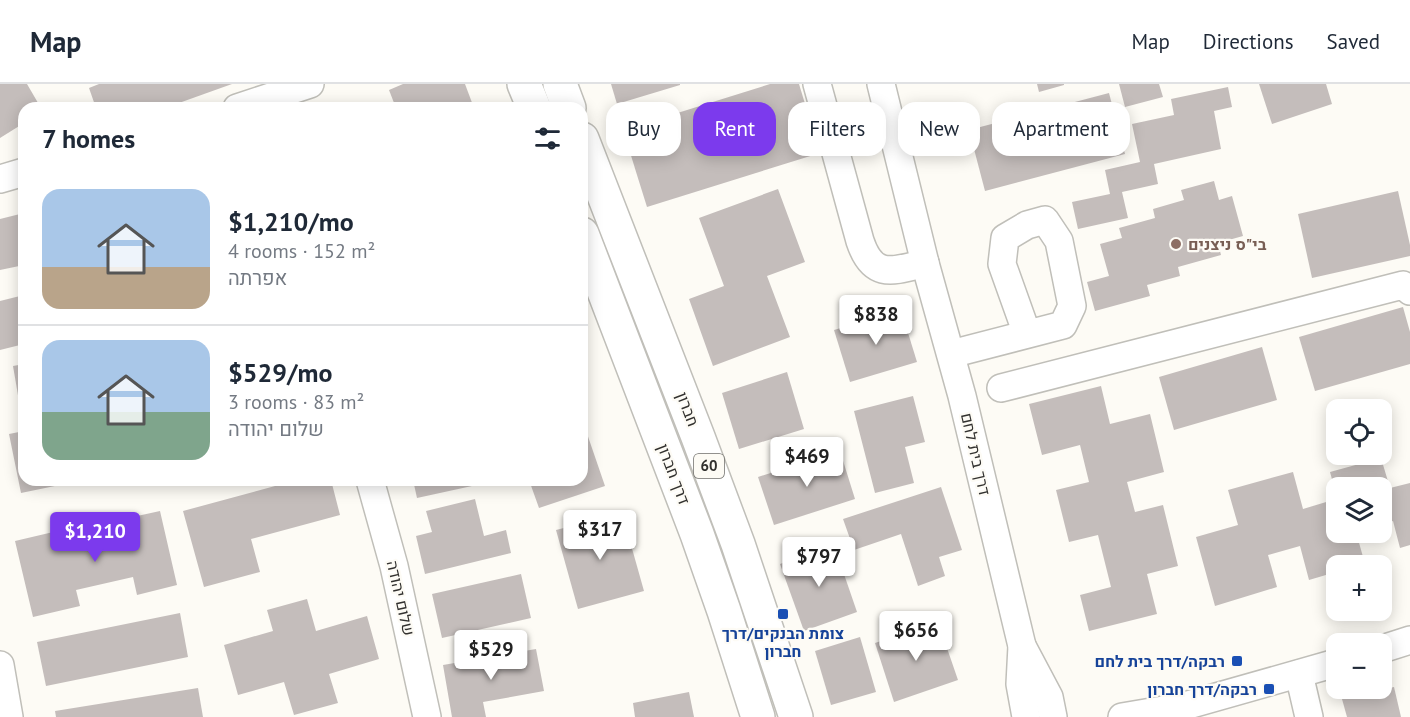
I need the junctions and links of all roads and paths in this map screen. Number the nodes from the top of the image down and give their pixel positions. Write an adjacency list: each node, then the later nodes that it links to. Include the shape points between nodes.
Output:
1 (310, 84): 6 (street)
2 (524, 84): 7 (highway)
3 (560, 84): 8 (highway)
4 (817, 84): 13 (street, via 866,256 884,270)
5 (881, 84): 13 (street, דרך בית לחם)
6 (255, 100)
7 (532, 102)
8 (567, 102)
9 (588, 153): 29 (highway, חברון / 60, via 699,437)
10 (18, 174): 11 (street)
11 (0, 179)
12 (588, 250): 28 (highway, דרך חברון / 60, via 697,534)
13 (925, 263): 16 (street, דרך בית לחם)
14 (1410, 291): 17 (street, via 1403,285)
15 (1027, 334): 16 (street)
16 (951, 354): 20 (street, דרך בית לחם)
17 (1002, 388)
18 (372, 486): 27 (street, שלום יהודה)
19 (1410, 640): 21 (street)
20 (1022, 646): 30 (street, דרך בית לחם, via 1020,684); 31 (street, דרך בית לחם, via 1049,697)
21 (1392, 646)
22 (0, 665): 26 (street)
23 (1326, 666): 24 (street)
24 (1299, 674): 25 (street); 33 (street)
25 (1169, 712): 32 (street)
26 (9, 717)
27 (428, 717)
28 (758, 717)
29 (796, 717)
30 (1026, 717)
31 (1053, 717)
32 (1122, 717)
33 (1310, 717)

